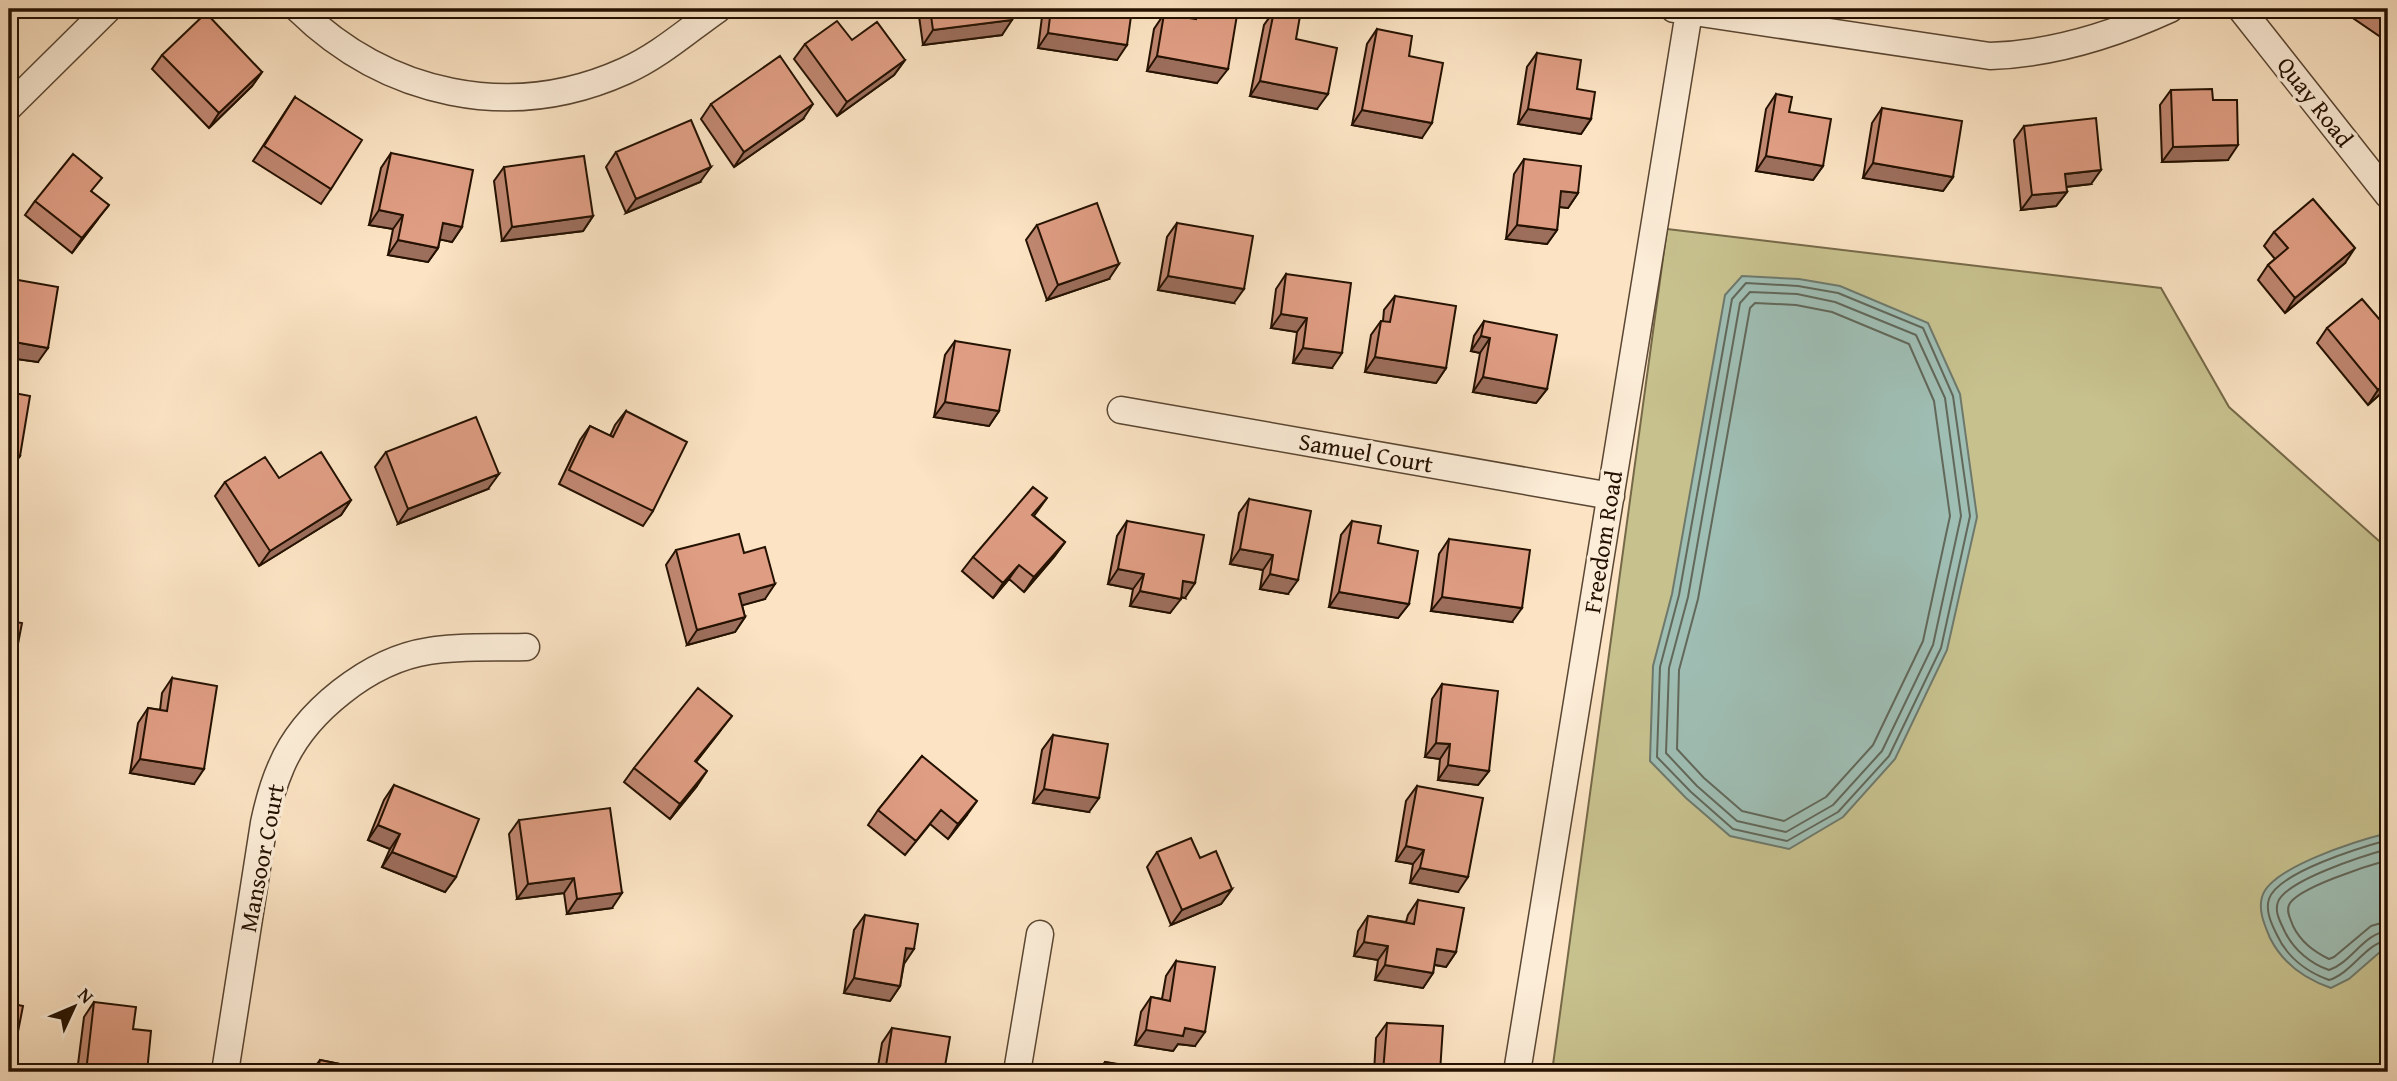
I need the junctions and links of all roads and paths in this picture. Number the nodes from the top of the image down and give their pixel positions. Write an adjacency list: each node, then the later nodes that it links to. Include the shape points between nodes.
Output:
1 (108, 9): 7 (street)
2 (298, 9): 3 (street, via 342,46 396,76 430,89 503,97 566,91 625,71)
3 (718, 9)
4 (2171, 9): 6 (street, via 2090,39 2022,55 1990,56)
5 (2241, 9): 8 (street, Quay Road)
6 (1681, 10): 10 (street, Freedom Road)
7 (9, 107)
8 (2388, 195)
9 (1121, 410): 10 (street, Samuel Court)
10 (1611, 496): 15 (street, Freedom Road)
11 (526, 648): 13 (street, Mansoor Court, via 455,648 400,658 336,697 296,740 281,765 264,823)
12 (1040, 934): 14 (street)
13 (225, 1072)
14 (1017, 1072)
15 (1517, 1072)

